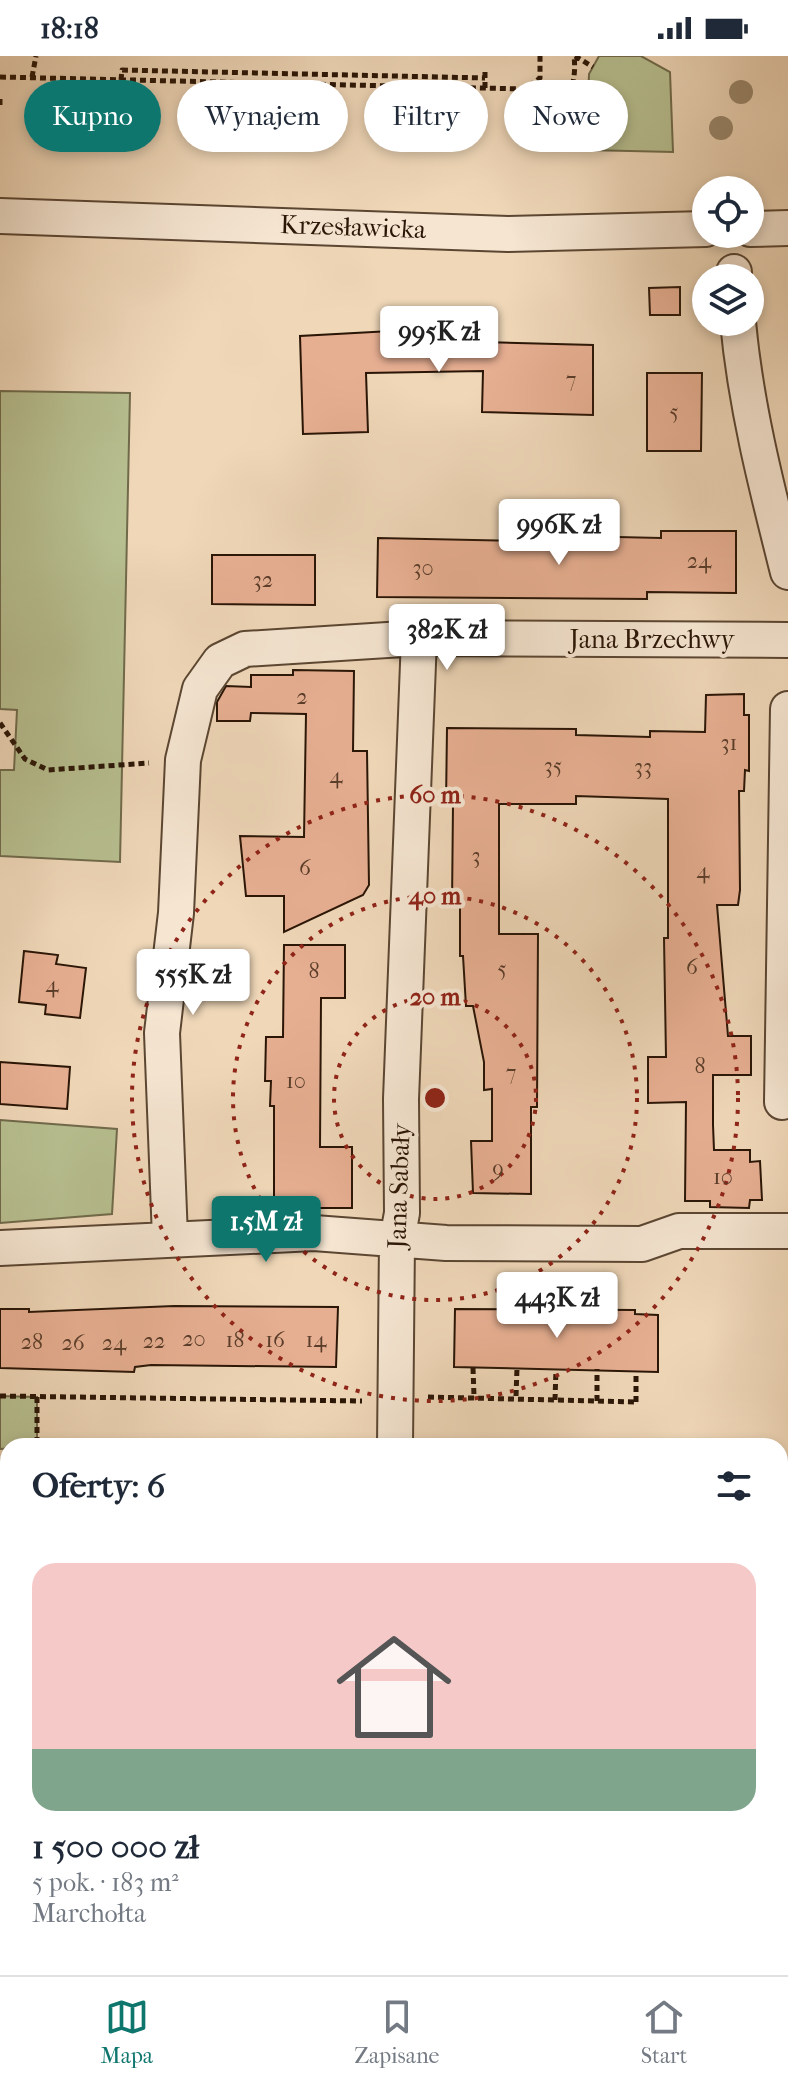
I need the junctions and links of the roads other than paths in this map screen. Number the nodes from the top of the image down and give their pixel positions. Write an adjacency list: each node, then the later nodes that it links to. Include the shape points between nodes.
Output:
1 (0, 216): 3 (street, Krzesławicka, via 508,234)
2 (788, 228): 4 (street)
3 (692, 229)
4 (764, 229)
5 (739, 336): 6 (street, via 755,440)
6 (788, 572)
7 (419, 638): 8 (street, Jana Brzechwy); 12 (street, Jana Brzechwy, via 245,649 220,661 200,689 183,760 176,913 162,1033); 13 (street, Jana Sabały, via 401,1099 402,1213)
8 (788, 640)
9 (788, 709): 10 (street)
10 (782, 1102)
11 (788, 1231): 13 (street, via 679,1231 642,1244)
12 (170, 1238): 13 (street, via 314,1233); 14 (street)
13 (397, 1240): 15 (street, Jana Sabały)
14 (0, 1248)
15 (395, 1438)

